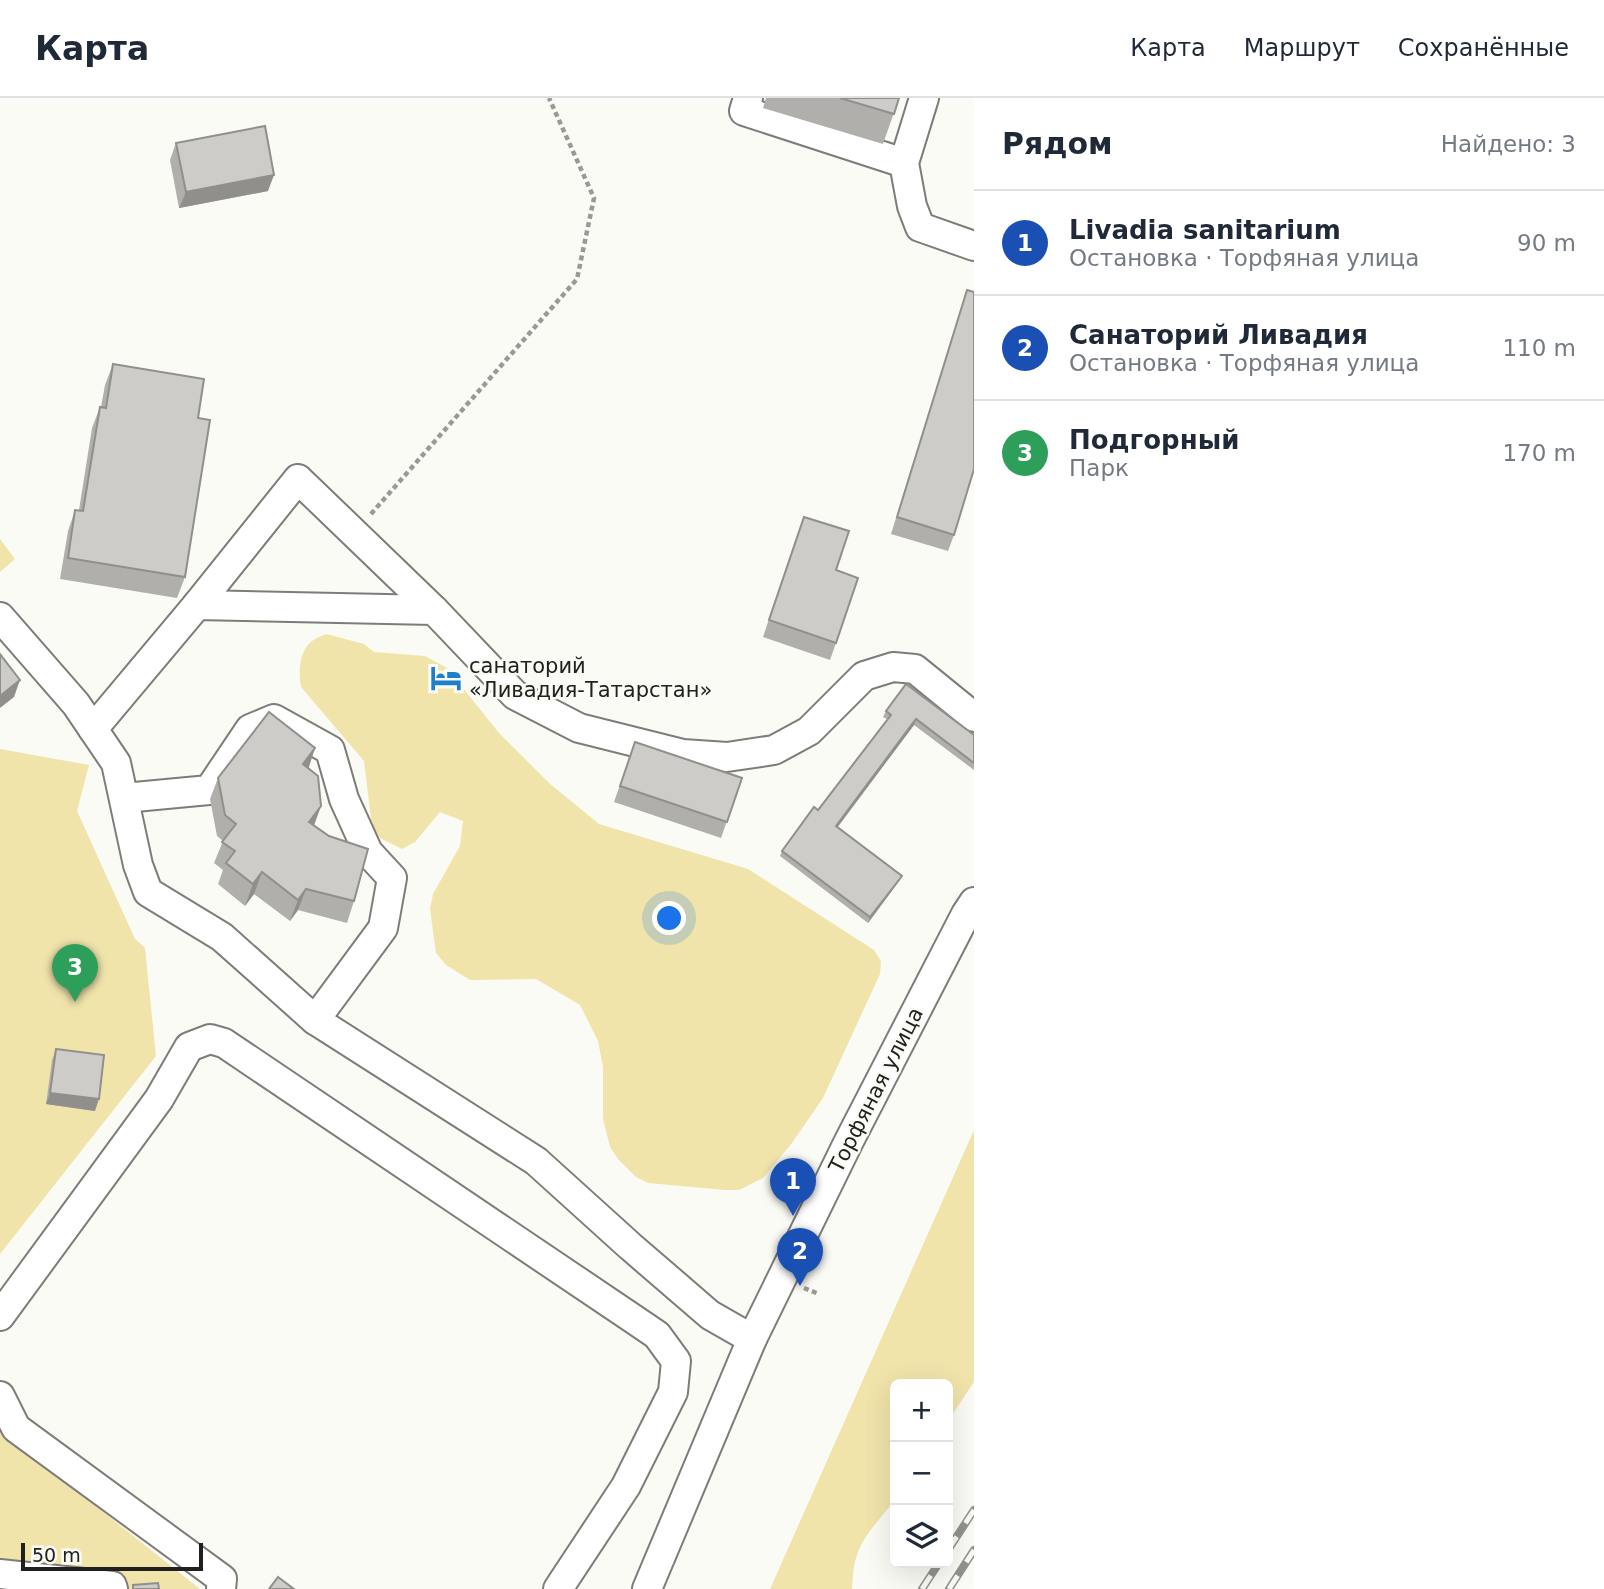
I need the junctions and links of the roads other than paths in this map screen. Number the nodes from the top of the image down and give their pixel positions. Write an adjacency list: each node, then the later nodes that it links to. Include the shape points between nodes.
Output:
1 (748, 98): 3 (street, via 744,111)
2 (923, 98): 3 (street)
3 (904, 163): 4 (street, via 920,227)
4 (974, 246)
5 (197, 605): 6 (street); 6 (street, via 298,479); 9 (street)
6 (433, 610): 8 (street, via 515,695 579,728 682,754 727,757 774,750 809,731 864,676 893,667 915,669)
7 (0, 617): 9 (street)
8 (974, 718)
9 (93, 729): 10 (street, via 116,763)
10 (124, 798): 12 (street, via 148,892 222,936); 12 (street, via 209,790 250,729 274,719 330,750 344,799 368,852 392,878 383,928)
11 (974, 902): 14 (street, Торфяная улица)
12 (315, 1020): 14 (street, via 536,1161 710,1315)
13 (0, 1316): 19 (street, via 159,1099 189,1047 210,1039 224,1043 657,1335 676,1362 673,1392 626,1486)
14 (752, 1339): 20 (street, Торфяная улица)
15 (0, 1396): 18 (street, via 16,1428 222,1579)
16 (0, 1574): 17 (street)
17 (113, 1589)
18 (221, 1589)
19 (558, 1589)
20 (648, 1589)

